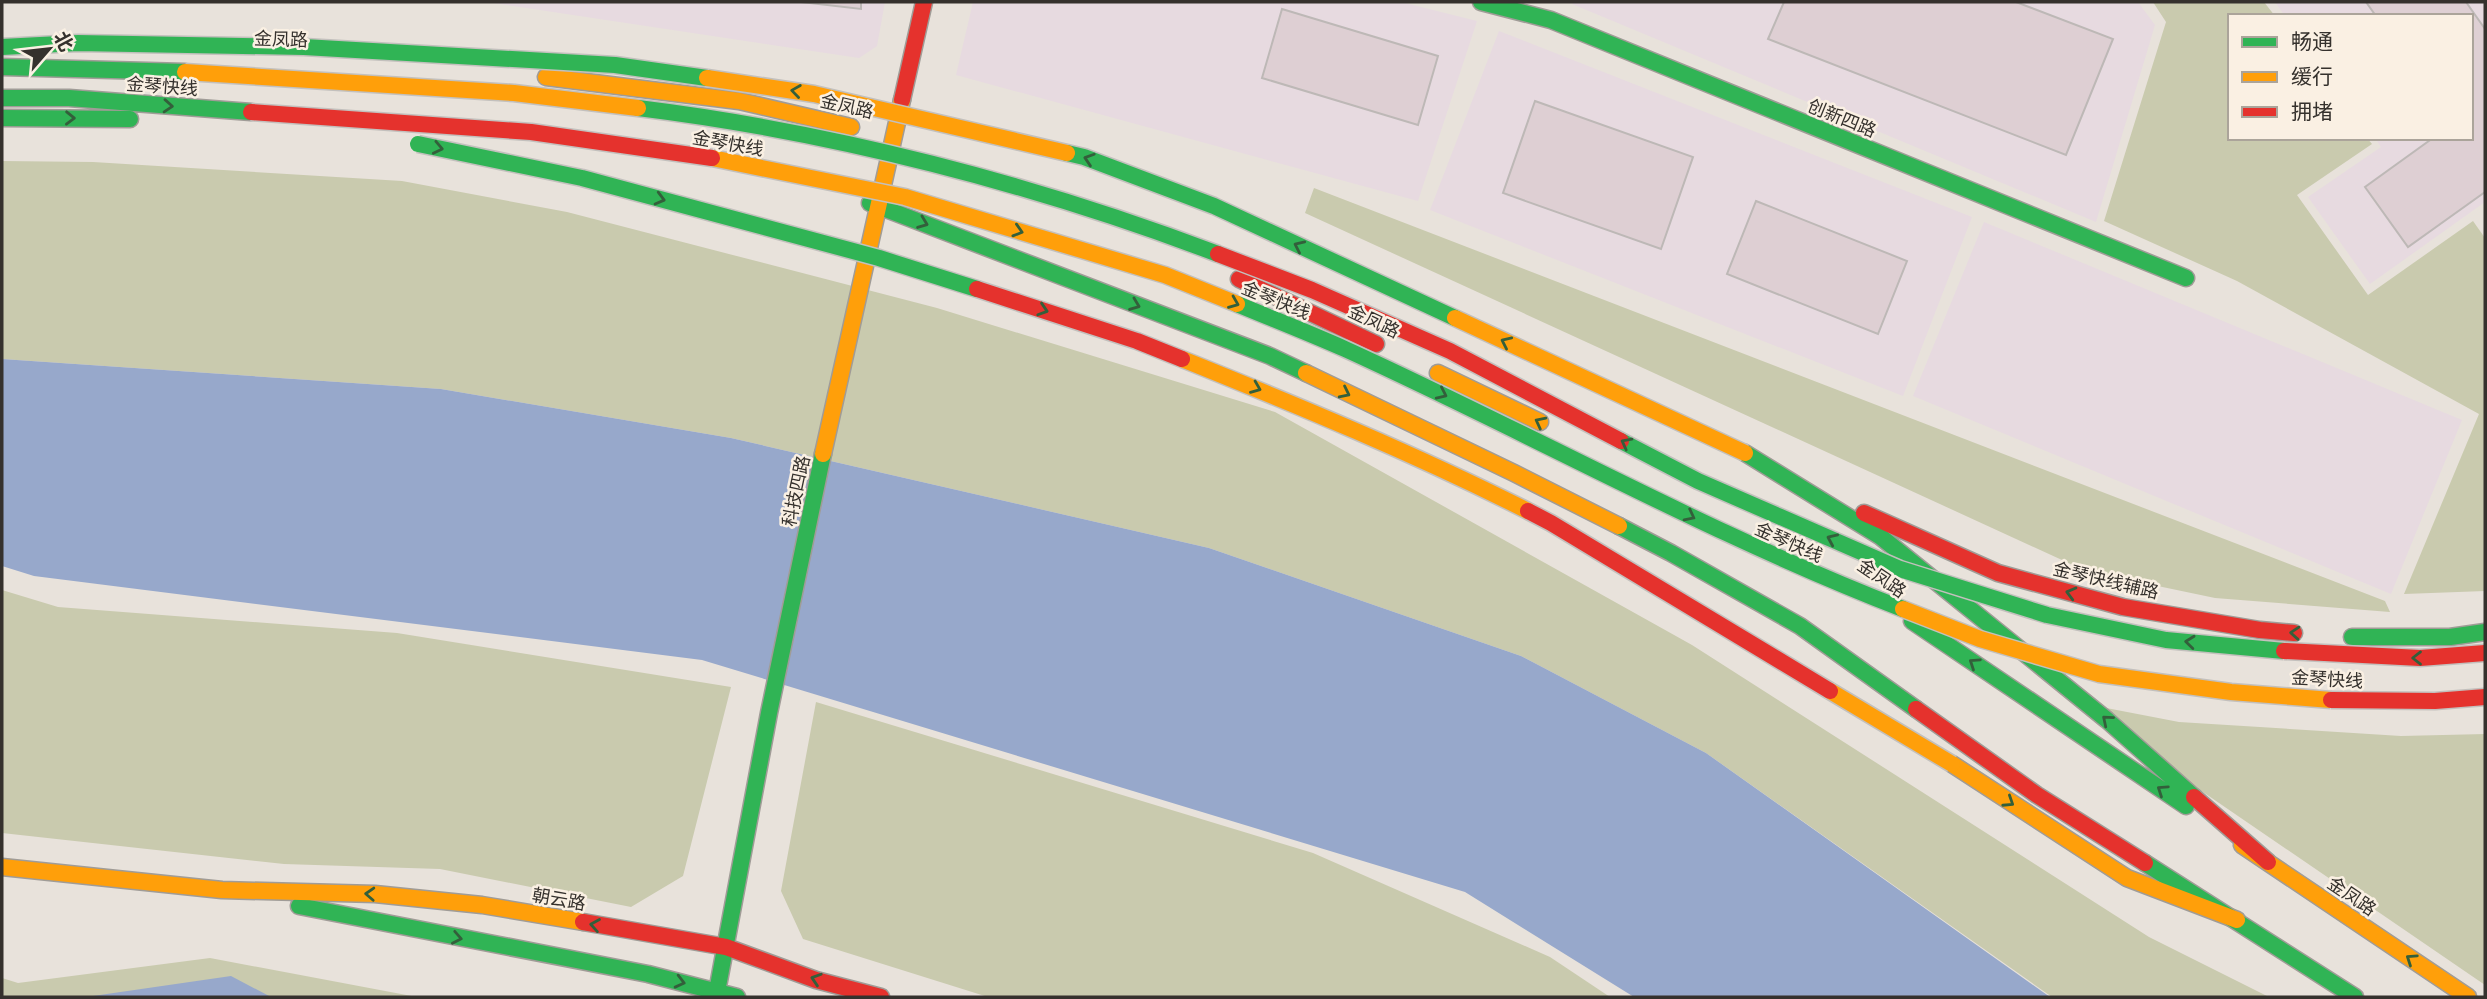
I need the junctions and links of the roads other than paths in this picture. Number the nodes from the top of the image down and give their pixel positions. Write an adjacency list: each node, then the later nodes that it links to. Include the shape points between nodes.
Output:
1 (923, 2): 11 (main road, 科技四路)
2 (1481, 2): 4 (main road, 创新四路)
3 (1557, 2): 4 (main road)
4 (1551, 20): 13 (main road, 创新四路)
5 (2, 47): 17 (main road, one-way to 5, bridge, via 1214,206 1130,173 1084,157 814,94 615,65 304,47 78,43)
6 (2, 53): 11 (main road, 金凤路, via 208,55 457,66 739,101)
7 (2, 67): 22 (main road, 金琴快线, one-way to 7, bridge, via 2420,658 2166,640 2047,615 1927,578 1698,481 1450,351 1312,290 1057,199 906,157 645,109 514,93 185,72)
8 (2, 98): 9 (main road, 金琴快线, one-way to 9, via 69,98)
9 (251, 112): 23 (main road, 金琴快线, one-way to 23, bridge, via 531,132 712,159 905,197 1165,275 1343,348 1719,531 1827,580 1980,639 2099,674 2231,692 2325,700); 27 (main road, one-way to 27, bridge, via 582,178 879,258 1137,341 1300,405 1551,523 1952,764 2127,878)
10 (2, 118): 12 (main road, one-way to 12, via 206,120 454,131 737,166)
11 (893, 137): 12 (main road, 科技四路); 14 (main road, 金凤路, via 1019,175)
12 (878, 205): 27 (main road, one-way to 27, via 1270,356 1671,553 1800,625 2037,795); 28 (main road, 科技四路, via 769,713)
13 (2186, 278)
14 (1393, 351)
15 (1418, 363): 16 (main road, one-way to 15)
16 (1555, 429)
17 (1745, 453): 20 (main road, 金琴快线辅路, one-way to 17, via 2123,607 1998,573 1844,504); 24 (main road, one-way to 17, via 2116,728 1881,537)
18 (1716, 510): 24 (main road, 金凤路, one-way to 18, via 1841,573)
19 (2485, 632): 21 (main road)
20 (2312, 634)
21 (2338, 636)
22 (2485, 653)
23 (2485, 697)
24 (2268, 862): 33 (main road, 金凤路, one-way to 24)
25 (2, 867): 26 (main road, 朝云路)
26 (222, 890): 28 (main road, 朝云路, one-way to 26, via 482,905 375,894); 29 (main road, 朝云路, one-way to 29, via 648,974)
27 (2237, 920): 32 (main road)
28 (726, 947): 29 (main road, 科技四路); 31 (main road, 朝云路, one-way to 28, via 816,980)
29 (714, 995): 30 (main road, 朝云路)
30 (739, 997)
31 (881, 997)
32 (2354, 997)
33 (2468, 997)

